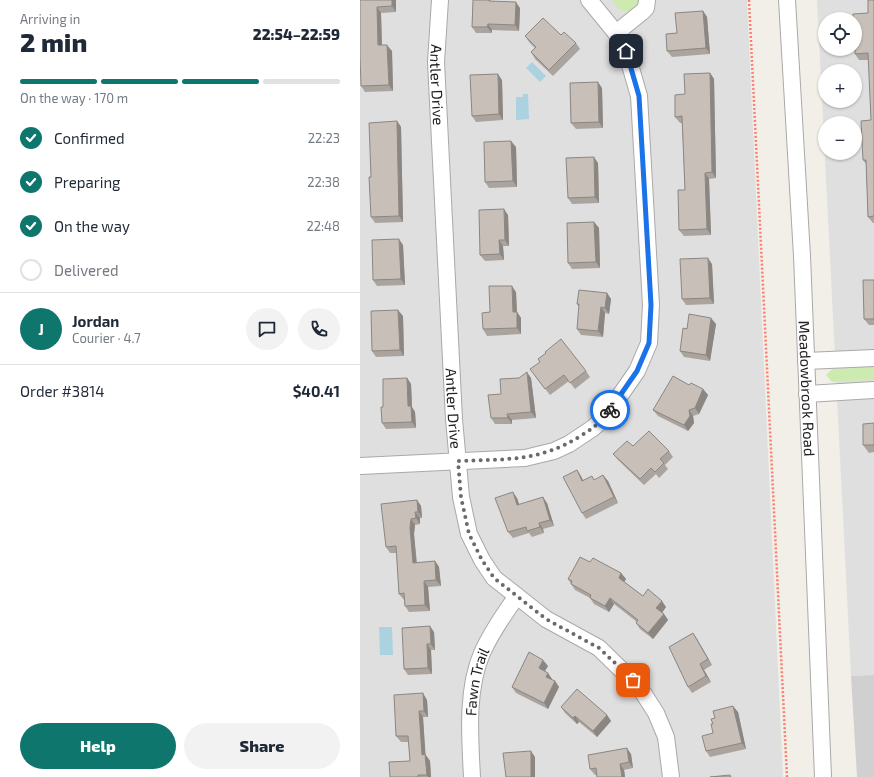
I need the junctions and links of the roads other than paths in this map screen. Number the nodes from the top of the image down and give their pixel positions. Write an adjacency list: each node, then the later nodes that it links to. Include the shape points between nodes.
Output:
1 (440, 0): 10 (street, Antler Drive, via 436,62)
2 (589, 0): 5 (street)
3 (647, 0): 5 (street, via 646,8)
4 (787, 0): 7 (street, Meadowbrook Road)
5 (616, 33): 10 (street, via 631,64 639,96 651,305 649,343 637,371 605,417 569,444 554,451 525,458)
6 (874, 358): 7 (street)
7 (806, 361): 9 (street, Meadowbrook Road)
8 (874, 390): 9 (street)
9 (808, 394): 15 (street, Meadowbrook Road)
10 (458, 461): 11 (street); 12 (street, Antler Drive, via 461,497 469,534 494,578)
11 (360, 466)
12 (517, 596): 13 (street, Fawn Trail, via 482,654 474,685 470,713); 14 (street, Antler Drive, via 546,619 599,648 640,688 666,737)
13 (472, 777)
14 (671, 777)
15 (823, 777)

